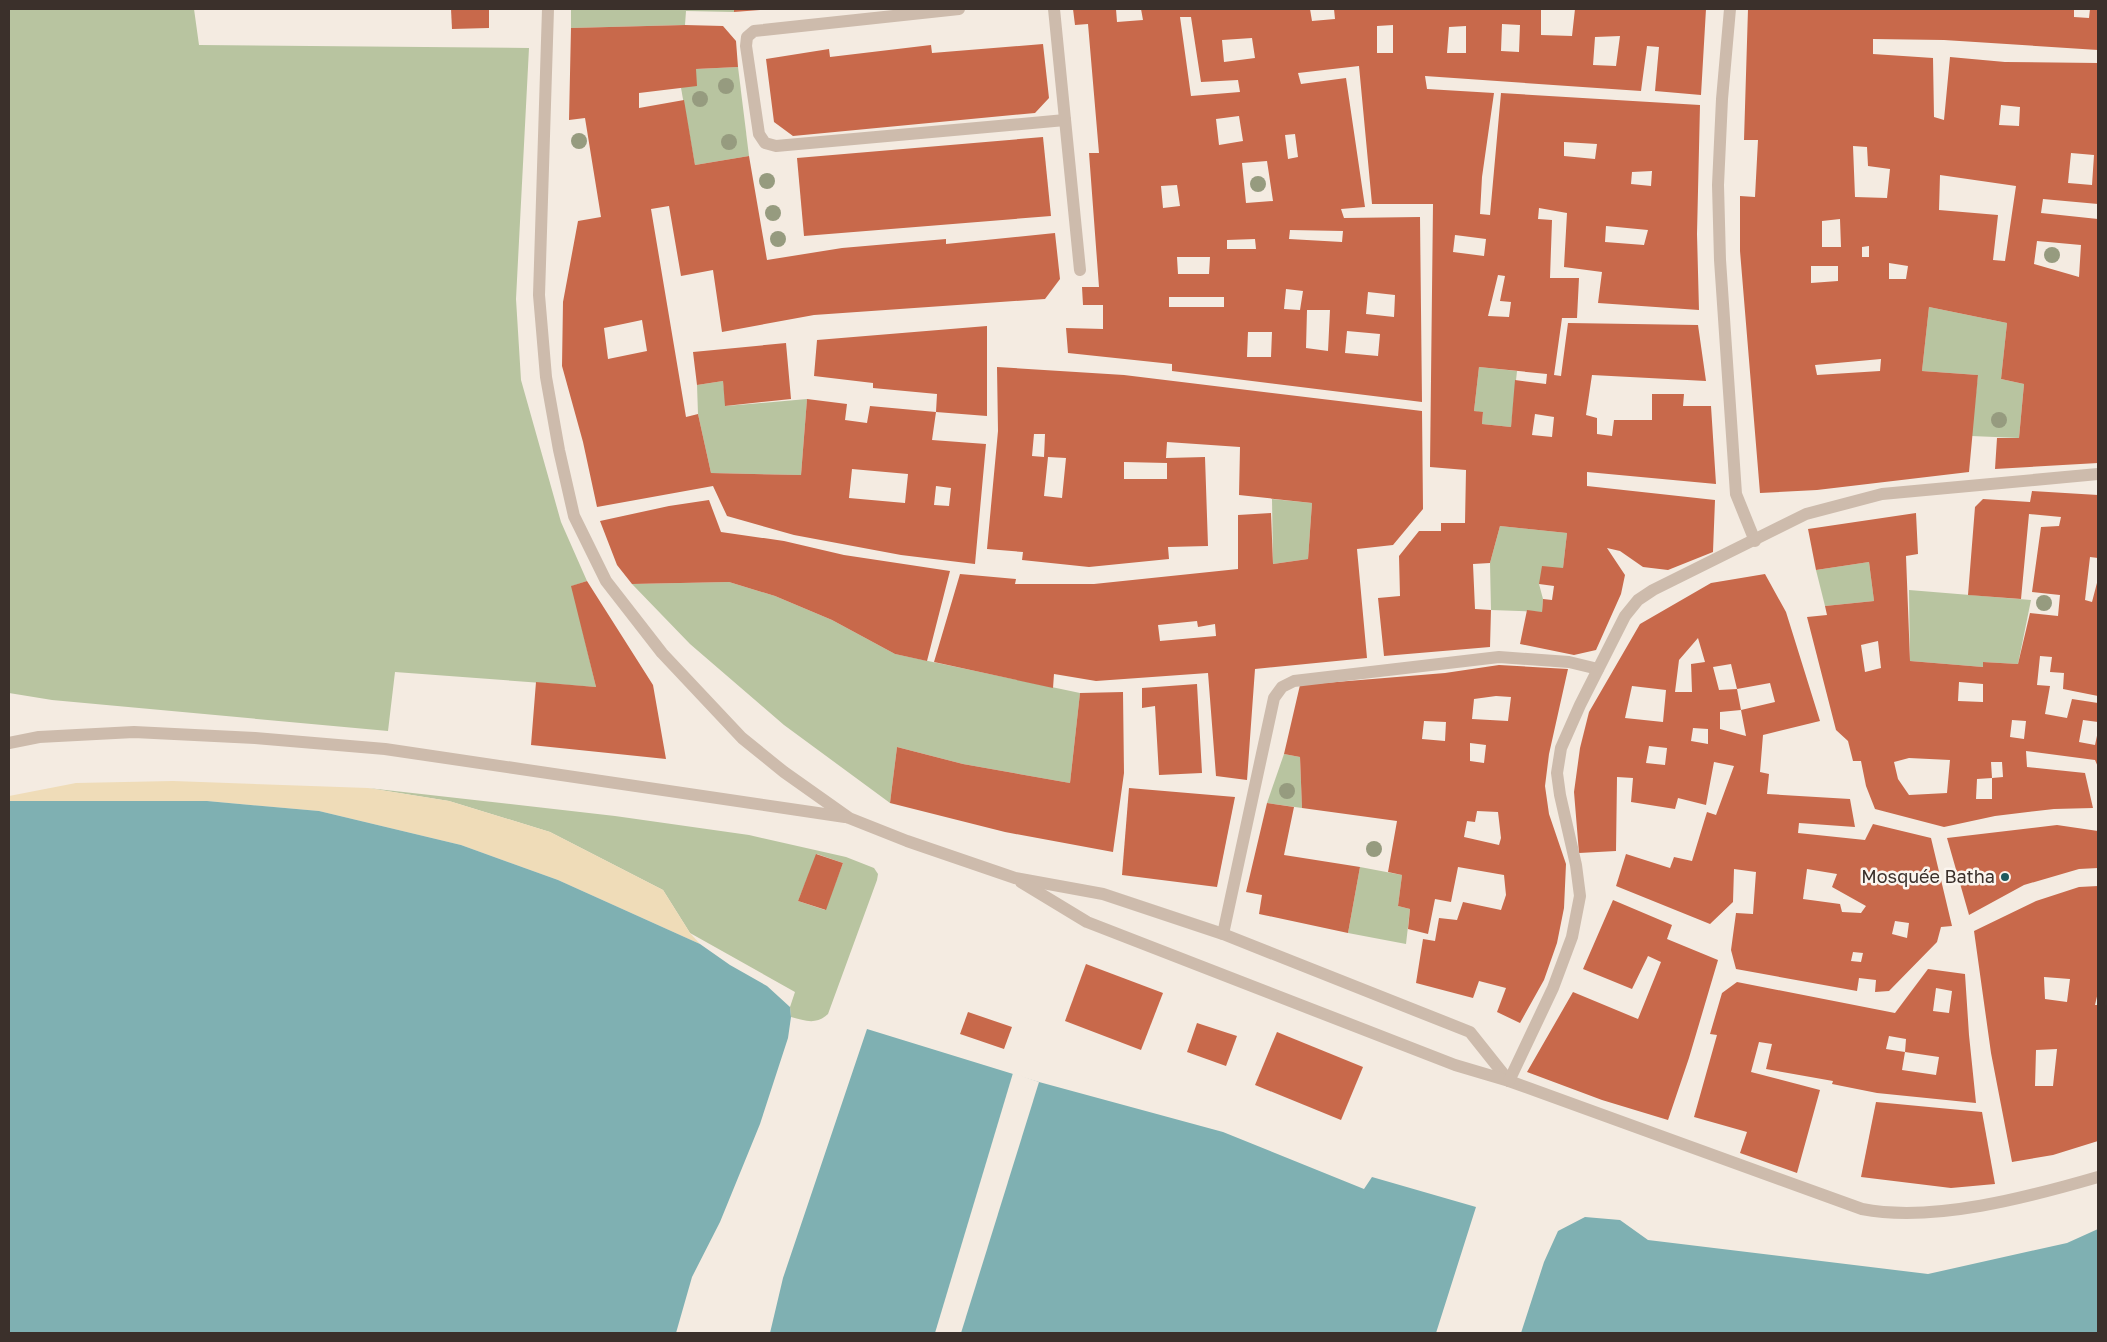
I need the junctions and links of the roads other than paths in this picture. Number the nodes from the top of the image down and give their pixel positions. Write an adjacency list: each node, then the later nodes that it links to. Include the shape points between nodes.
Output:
1 (548, 9): 11 (street, via 539,295 546,376 574,516 606,581 662,653 742,738)
2 (959, 9): 5 (street, via 754,31 747,37 746,46 759,134 765,143 776,146)
3 (1054, 9): 5 (street)
4 (1730, 9): 8 (street, via 1718,185 1720,260 1736,494)
5 (1065, 120): 6 (street)
6 (1080, 270)
7 (2098, 474): 8 (street, via 1882,494 1806,514)
8 (1755, 541): 9 (street, via 1638,600 1625,616)
9 (1598, 669): 13 (street, via 1569,662 1499,657 1294,681 1282,687 1274,698); 14 (street, via 1561,748 1557,773 1580,896 1572,937 1553,988)
10 (9, 743): 11 (street, via 39,737 134,732 386,749)
11 (849, 818): 12 (street)
12 (1015, 878): 13 (street, via 1103,894); 14 (street, via 1087,922 1455,1065)
13 (1223, 934): 14 (street, via 1470,1032)
14 (1509, 1081): 15 (street, via 1838,1202 1880,1213 1951,1210 2009,1200)
15 (2098, 1176)

